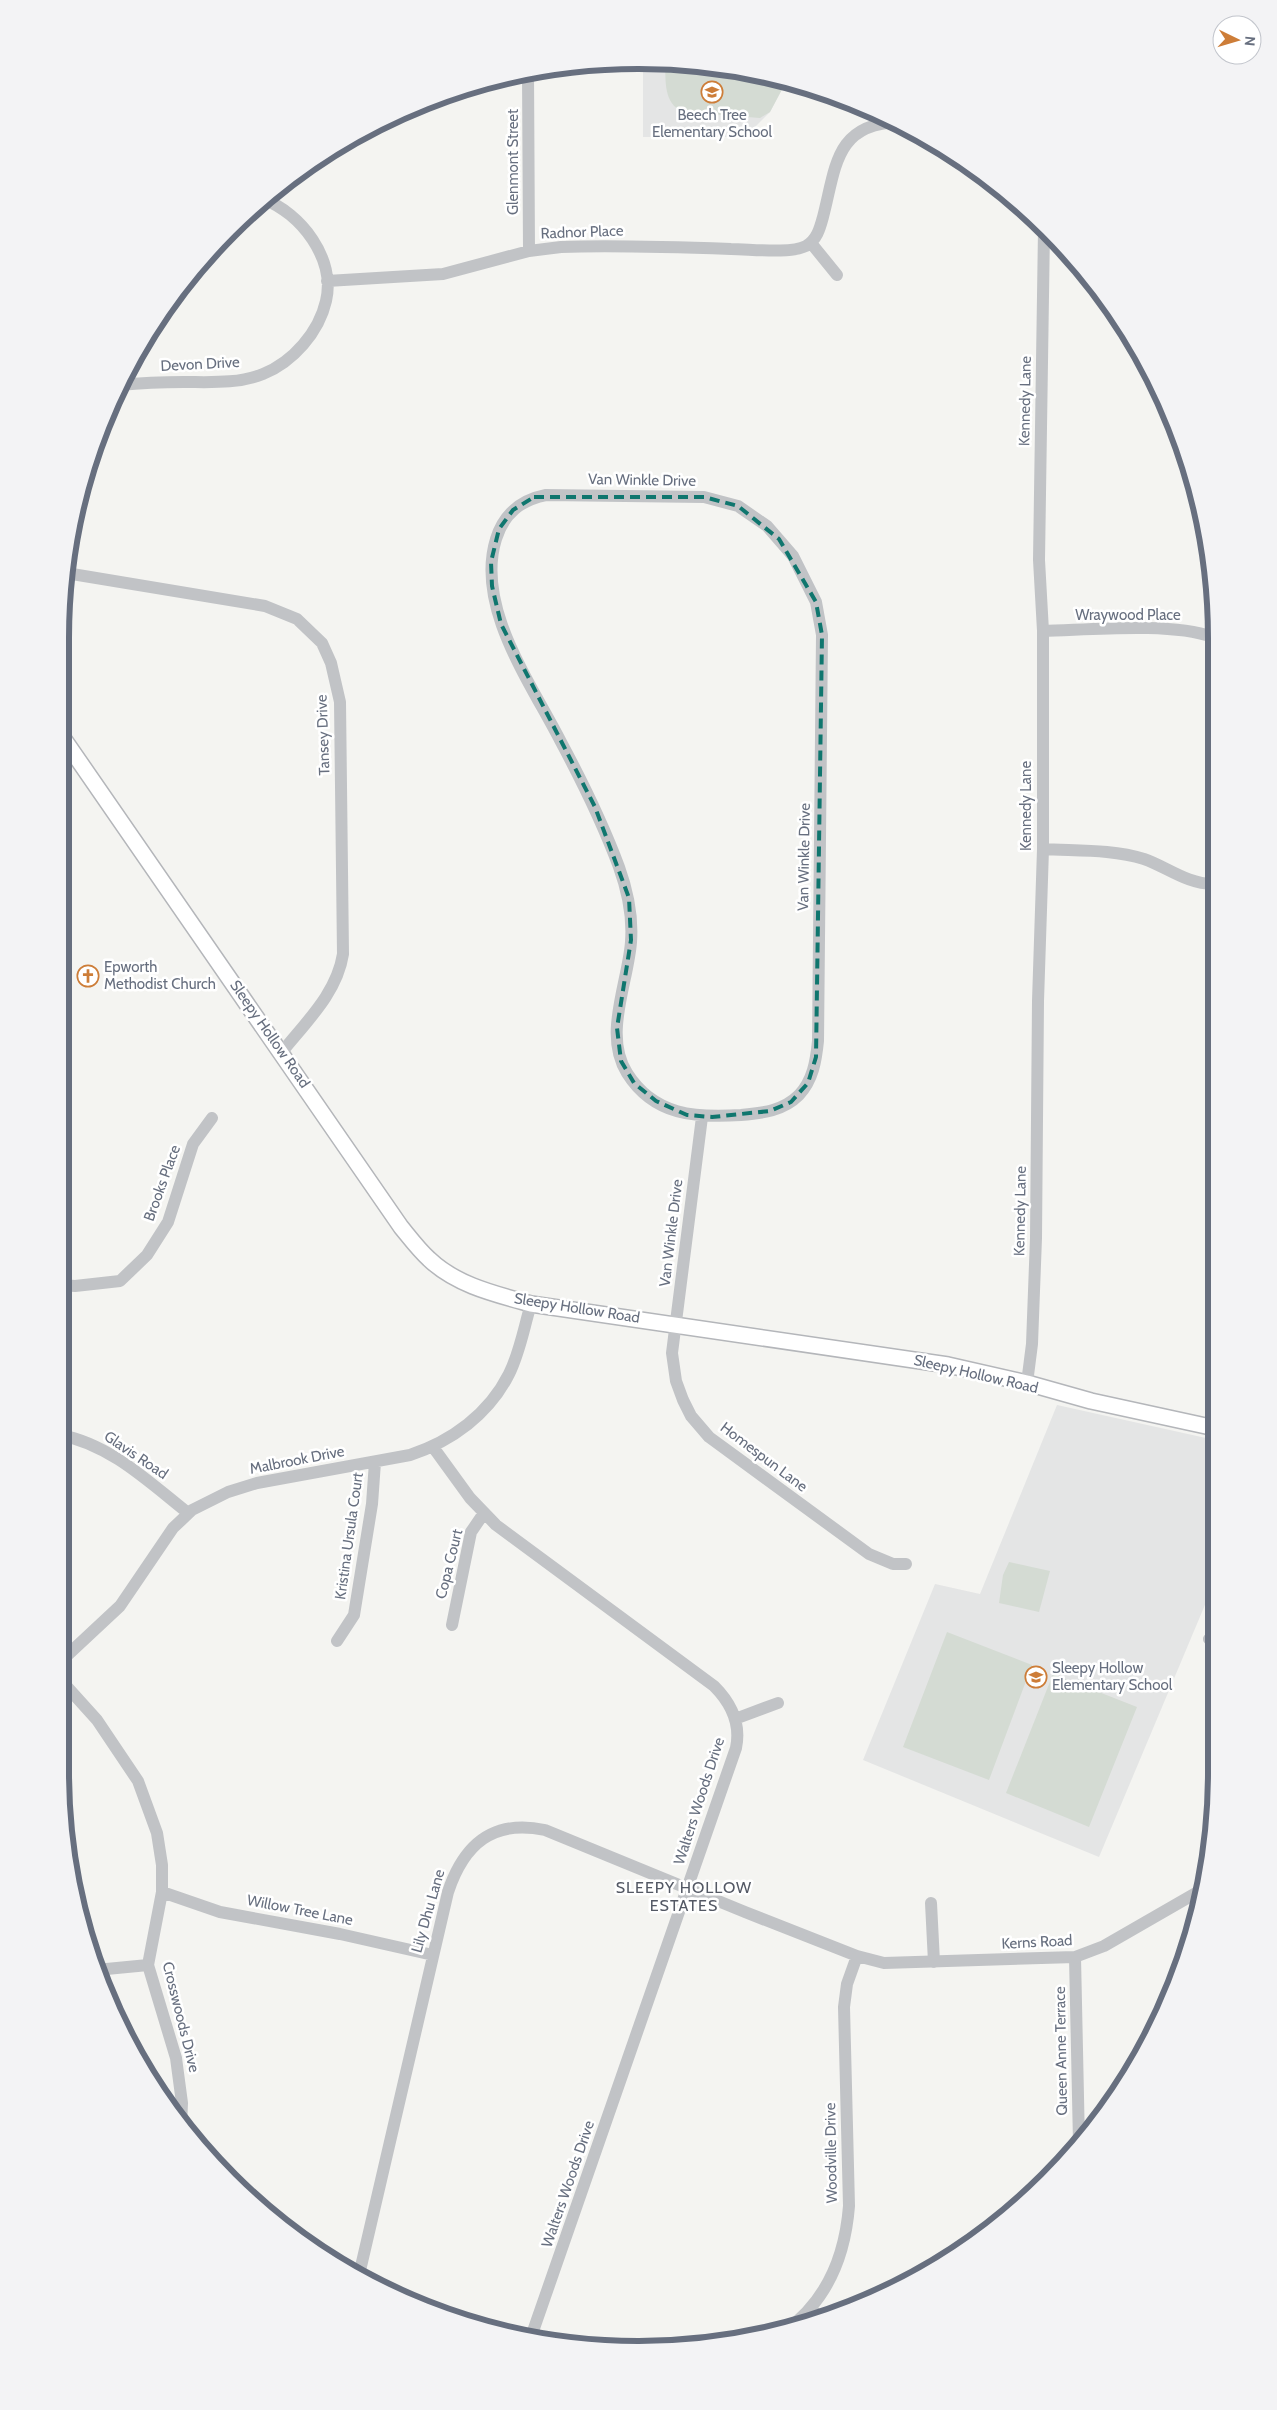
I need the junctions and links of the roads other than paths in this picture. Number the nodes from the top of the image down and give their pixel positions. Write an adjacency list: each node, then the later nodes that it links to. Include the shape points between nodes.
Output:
1 (528, 80): 6 (street, Glenmont Street)
2 (881, 124): 5 (street, via 870,125 846,143 836,167 820,230)
3 (271, 203): 8 (street, Devon Drive, via 288,211 307,230)
4 (1044, 239): 11 (street, Kennedy Lane, via 1039,560)
5 (810, 243): 6 (street, Radnor Place, via 800,248 784,249 586,246); 7 (street)
6 (529, 251): 8 (street, Radnor Place, via 443,274)
7 (837, 275)
8 (327, 281): 9 (street, Devon Drive, via 326,302 310,335 288,359 274,368 234,380)
9 (129, 385)
10 (73, 574): 16 (street, Tansey Drive, via 264,606 297,619 326,651 340,702 343,954 335,982 326,997)
11 (1042, 631): 12 (street, Wraywood Place, via 1152,629); 14 (street, Kennedy Lane)
12 (1208, 636)
13 (69, 746): 16 (main road, Sleepy Hollow Road)
14 (1043, 849): 15 (street, via 1126,854 1191,880); 22 (street, Kennedy Lane, via 1036,1238 1032,1344)
15 (1208, 883)
16 (282, 1052): 20 (main road, Sleepy Hollow Road, via 401,1227 427,1258 468,1285)
17 (702, 1117): 17 (street, Van Winkle Drive, via 753,1114 780,1108 800,1094 813,1070 818,1041 822,635 816,602 804,576 779,539 767,526 738,506 704,497 534,497 513,510 499,529 491,562 496,607 524,672 595,807 629,898 631,940 617,1028 621,1061 642,1092 687,1115); 21 (street, Van Winkle Drive)
18 (212, 1118): 19 (street, Brooks Place, via 193,1144 168,1222 147,1255 120,1281)
19 (69, 1286)
20 (530, 1304): 21 (main road, Sleepy Hollow Road); 25 (street, Malbrook Drive, via 514,1361 500,1389 467,1426)
21 (676, 1323): 22 (main road, Sleepy Hollow Road, via 938,1363); 29 (street, Homespun Lane, via 672,1353 676,1381 691,1416 708,1437 869,1554 893,1564)
22 (1027, 1383): 23 (main road, Sleepy Hollow Road, via 1091,1401)
23 (1208, 1426)
24 (69, 1438): 27 (street, Glavis Road, via 105,1452)
25 (434, 1447): 26 (street, Malbrook Drive); 28 (street, Walters Woods Drive)
26 (375, 1462): 27 (street, Malbrook Drive, via 257,1483 228,1492); 31 (street, Kristina Ursula Court, via 372,1504 354,1616)
27 (188, 1513): 32 (street, Malbrook Drive, via 120,1606)
28 (484, 1513): 30 (street, Copa Court, via 469,1540); 35 (street, Walters Woods Drive, via 509,1535 714,1686 727,1700)
29 (906, 1564)
30 (452, 1625)
31 (338, 1640)
32 (69, 1654)
33 (69, 1689): 37 (street, Crosswoods Drive, via 97,1720 143,1793 161,1850)
34 (778, 1703): 35 (street)
35 (735, 1719): 36 (street, Walters Woods Drive, via 736,1748)
36 (688, 1888): 40 (street, Lily Dhu Lane, via 545,1830 517,1827 501,1830 482,1839 466,1853 458,1866); 41 (street, Lily Dhu Lane); 52 (street, Walters Woods Drive)
37 (162, 1892): 40 (street, Willow Tree Lane, via 220,1912); 44 (street, Crosswoods Drive)
38 (1195, 1894): 42 (street, Kerns Road, via 1104,1946)
39 (931, 1903): 43 (street)
40 (432, 1954): 48 (street, Lily Dhu Lane)
41 (857, 1956): 43 (street, Kerns Road, via 884,1963); 49 (street, Woodville Drive, via 847,1984 844,2007 847,2231 835,2270)
42 (1075, 1957): 43 (street, Kerns Road); 47 (street, Queen Anne Terrace)
43 (934, 1962)
44 (148, 1965): 45 (street); 46 (street, Crosswoods Drive, via 176,2058)
45 (104, 1969)
46 (182, 2112)
47 (1079, 2133)
48 (361, 2268)
49 (811, 2309): 50 (street); 51 (street, Woodville Drive)
50 (815, 2313)
51 (801, 2317)
52 (533, 2331)

